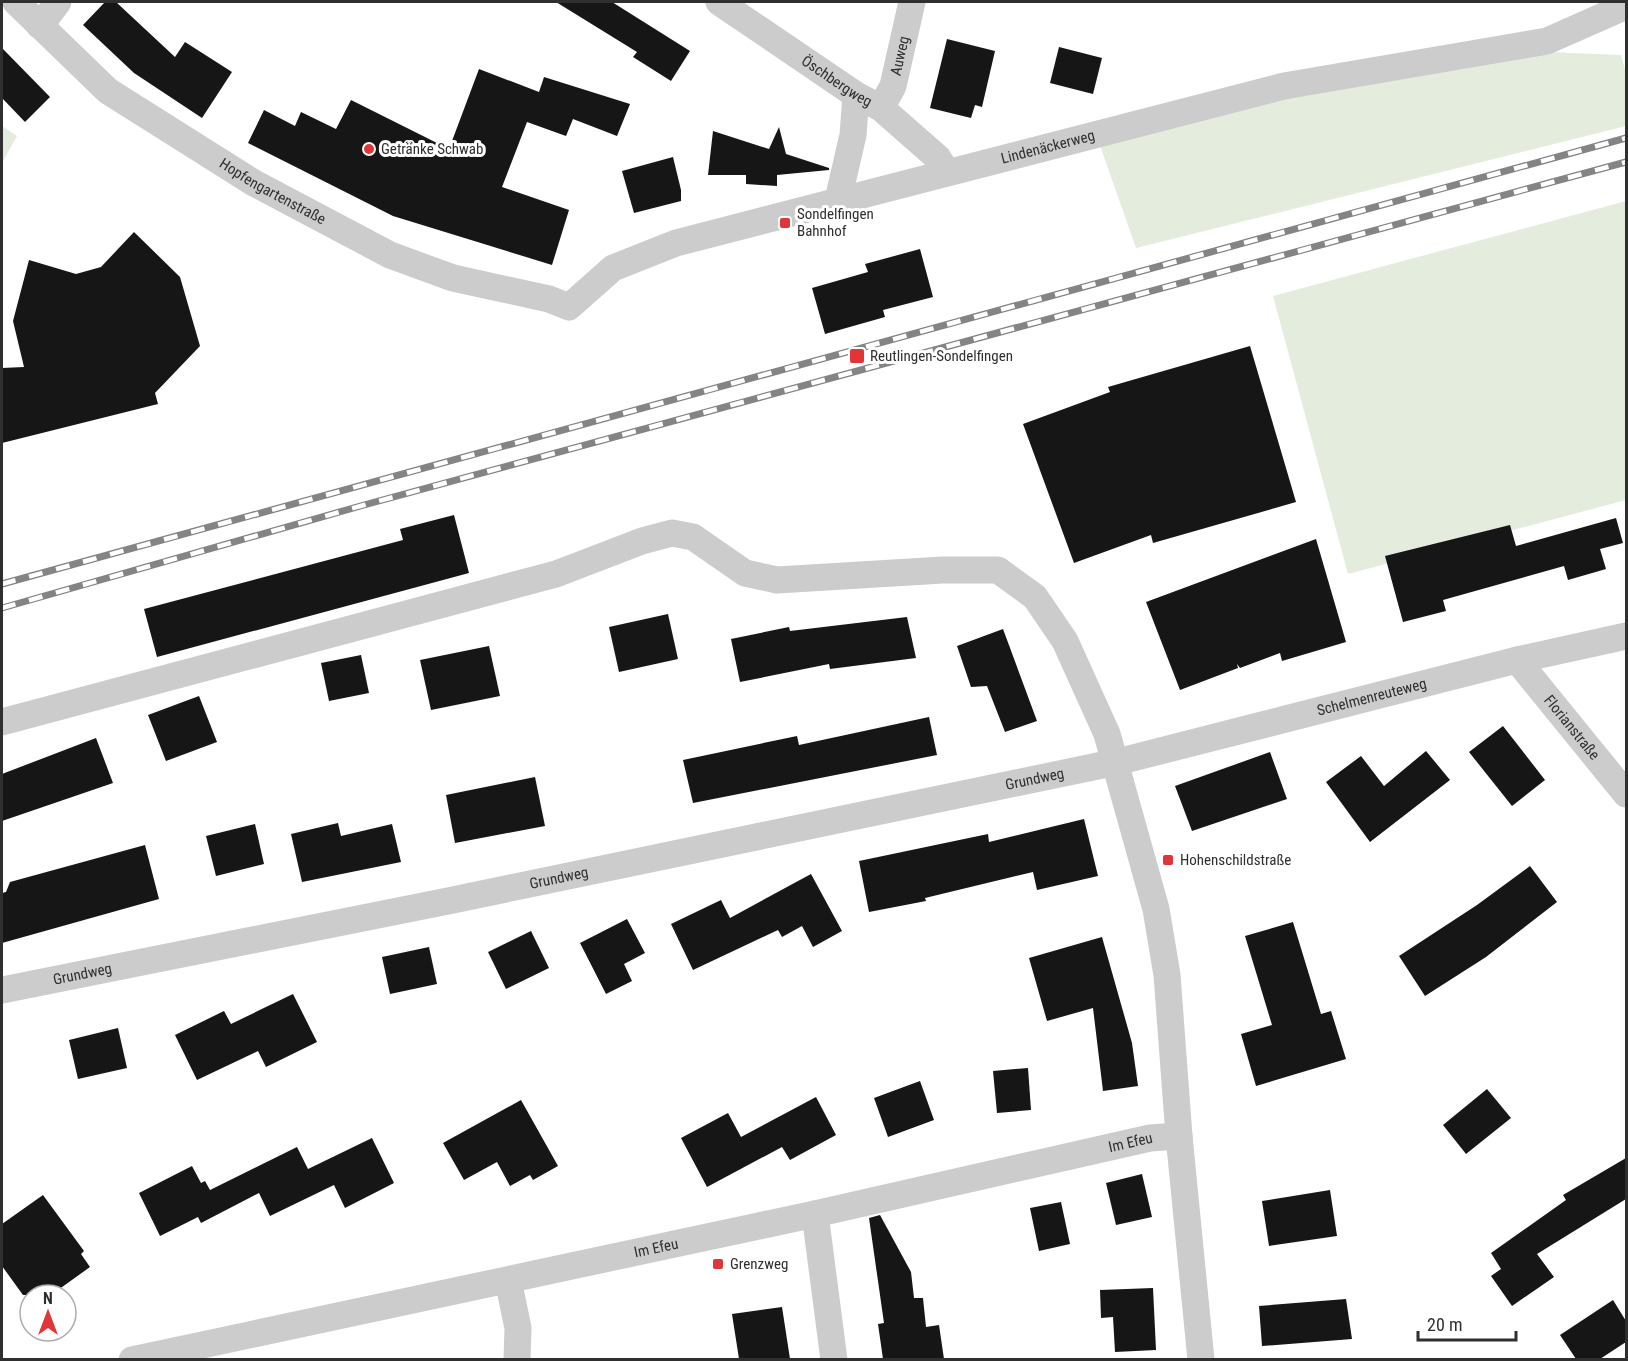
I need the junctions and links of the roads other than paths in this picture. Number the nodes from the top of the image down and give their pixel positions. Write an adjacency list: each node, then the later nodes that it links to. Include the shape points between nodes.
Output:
1 (16, 2): 6 (street, Hopfengartenstraße)
2 (58, 2): 6 (street)
3 (719, 2): 7 (street, Öschbergweg)
4 (912, 2): 8 (street, Auweg, via 893,86)
5 (1626, 6): 9 (street, Lindenäckerweg, via 1547,41 1284,86)
6 (39, 26): 11 (street, Hopfengartenstraße, via 108,92 235,171 390,255 453,278)
7 (856, 95): 8 (street, Öschbergweg); 10 (street, via 853,135)
8 (881, 108): 9 (street, Öschbergweg, via 938,158)
9 (947, 172): 10 (street, Lindenäckerweg)
10 (838, 200): 11 (street, Lindenäckerweg, via 676,243 613,268)
11 (569, 307)
12 (1626, 636): 13 (street, Schelmenreuteweg)
13 (1517, 660): 15 (street, Schelmenreuteweg); 16 (street, Florianstraße)
14 (2, 722): 15 (street, via 556,574 672,533 693,537 745,573 777,580 998,570 1035,597 1065,641)
15 (1117, 762): 17 (street, Grundweg, via 448,902); 18 (street, via 1156,909 1167,975)
16 (1626, 794)
17 (2, 990)
18 (1179, 1136): 19 (street, Im Efeu, via 1150,1138); 24 (street)
19 (814, 1214): 20 (street, Im Efeu); 23 (street)
20 (508, 1280): 21 (street, Im Efeu); 22 (street, via 518,1328)
21 (132, 1359)
22 (517, 1359)
23 (834, 1359)
24 (1201, 1359)

